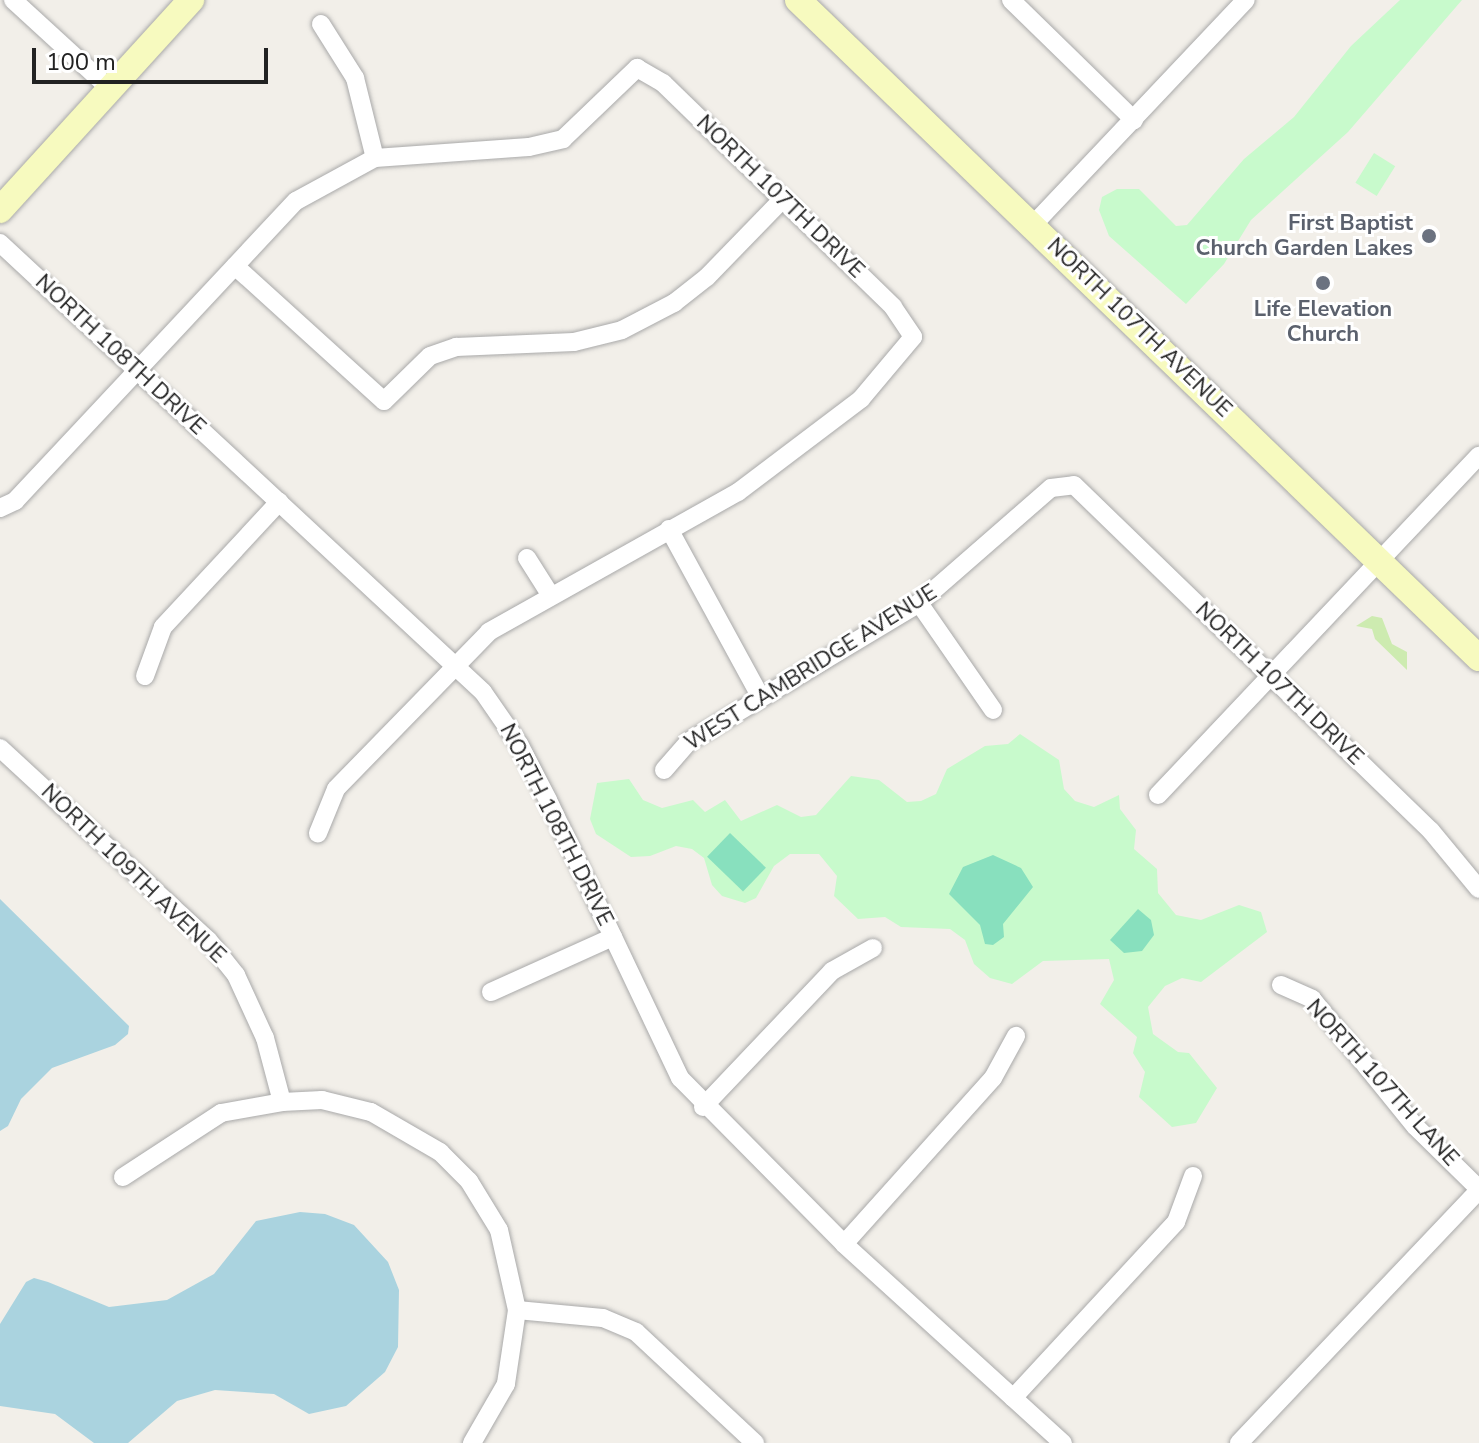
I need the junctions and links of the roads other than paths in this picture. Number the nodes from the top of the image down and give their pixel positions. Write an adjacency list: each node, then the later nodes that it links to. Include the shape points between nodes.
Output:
1 (13, 0): 7 (street)
2 (191, 0): 7 (main road)
3 (798, 0): 12 (main road, NORTH 107TH AVENUE)
4 (1011, 0): 8 (street)
5 (1246, 0): 8 (street)
6 (321, 24): 9 (street, via 355,78)
7 (109, 88): 11 (main road)
8 (1134, 120): 12 (street)
9 (375, 158): 10 (street, NORTH 107TH DRIVE, via 529,147 563,139 637,68 663,83); 14 (street, via 296,201)
10 (782, 200): 14 (street, via 707,277 674,303 622,330 574,342 456,347 419,364 384,401); 20 (street, NORTH 107TH DRIVE, via 893,307 913,337 861,399 825,431 738,492)
11 (0, 210)
12 (1032, 226): 22 (main road, NORTH 107TH AVENUE)
13 (0, 243): 15 (street, NORTH 108TH DRIVE)
14 (235, 266): 15 (street)
15 (137, 372): 18 (street, NORTH 108TH DRIVE); 19 (street, via 15,501)
16 (1479, 456): 22 (street)
17 (1074, 485): 24 (street, WEST CAMBRIDGE AVENUE, via 1051,488); 28 (street, NORTH 107TH DRIVE)
18 (279, 502): 26 (street, NORTH 108TH DRIVE); 27 (street, via 163,627)
19 (0, 508)
20 (669, 529): 23 (street); 29 (street)
21 (527, 558): 23 (street)
22 (1380, 563): 25 (main road, NORTH 107TH AVENUE); 28 (street)
23 (551, 596): 26 (street, via 489,632)
24 (919, 603): 29 (street, WEST CAMBRIDGE AVENUE); 30 (street)
25 (1479, 658)
26 (454, 665): 34 (street, via 336,789); 36 (street, NORTH 108TH DRIVE, via 483,692 519,744)
27 (145, 676)
28 (1270, 678): 33 (street); 35 (street, NORTH 107TH DRIVE, via 1431,831)
29 (760, 696): 32 (street, WEST CAMBRIDGE AVENUE, via 688,742)
30 (993, 710)
31 (0, 748): 41 (street, NORTH 109TH AVENUE, via 208,940 236,975 265,1038)
32 (664, 770)
33 (1158, 795)
34 (318, 833)
35 (1479, 889)
36 (613, 937): 39 (street); 42 (street, NORTH 108TH DRIVE, via 674,1067)
37 (873, 948): 42 (street, via 832,971)
38 (1281, 985): 45 (street, NORTH 107TH LANE, via 1312,999 1415,1126)
39 (491, 992)
40 (1016, 1036): 46 (street, via 993,1078)
41 (282, 1102): 44 (street, via 221,1113); 47 (street, via 322,1100 371,1112 440,1152 469,1181 499,1230)
42 (703, 1107): 46 (street, NORTH 108TH DRIVE)
43 (1193, 1176): 48 (street, via 1176,1222)
44 (123, 1177)
45 (1479, 1189): 52 (street)
46 (844, 1244): 48 (street, NORTH 108TH DRIVE)
47 (517, 1310): 49 (street, via 506,1384); 50 (street, via 603,1318 636,1332)
48 (1013, 1398): 51 (street, NORTH 108TH DRIVE)
49 (472, 1443)
50 (755, 1443)
51 (1063, 1443)
52 (1239, 1443)

